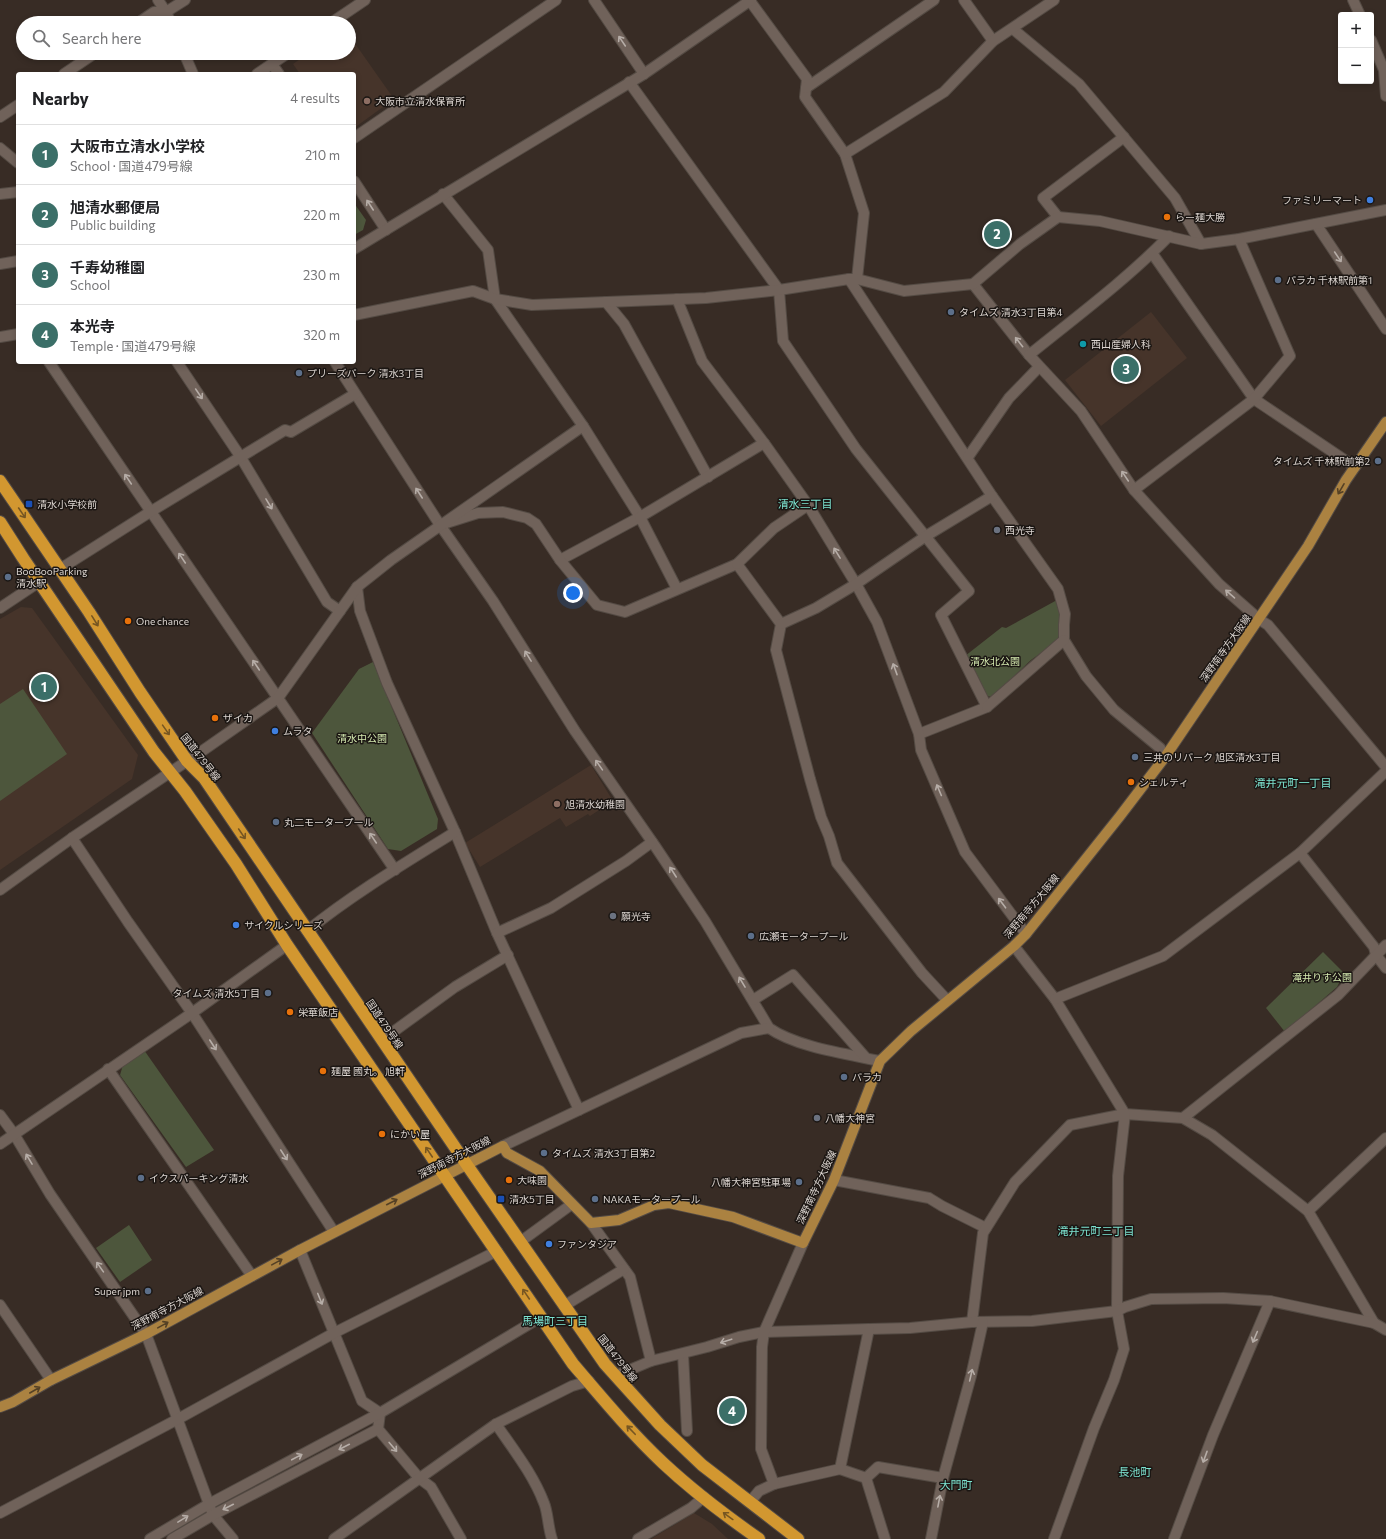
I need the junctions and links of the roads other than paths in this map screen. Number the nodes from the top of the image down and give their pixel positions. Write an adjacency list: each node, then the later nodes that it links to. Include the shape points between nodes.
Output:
1 (158, 0): 11 (street)
2 (185, 0): 11 (street)
3 (365, 0): 15 (street)
4 (556, 0): 33 (street)
5 (594, 0): 27 (street, one-way to 5)
6 (751, 0): 27 (street); 29 (street, via 807,79)
7 (934, 0): 29 (street)
8 (964, 0): 17 (street)
9 (1054, 0): 16 (street)
10 (1353, 0): 12 (street)
11 (166, 12): 13 (street, via 154,12); 14 (street)
12 (1359, 12)
13 (148, 16)
14 (168, 16)
15 (341, 16)
16 (1013, 29): 17 (street); 34 (street, via 1079,84)
17 (993, 41): 36 (street, via 944,92)
18 (1374, 47): 30 (street, via 1384,70)
19 (85, 60): 23 (street)
20 (187, 60): 24 (street)
21 (278, 60): 22 (street)
22 (272, 64): 25 (street); 26 (street)
23 (67, 72)
24 (192, 72)
25 (259, 72)
26 (278, 72)
27 (644, 74): 28 (street)
28 (629, 82): 41 (street); 55 (street)
29 (806, 88): 36 (street, via 805,97)
30 (1386, 96)
31 (16, 106): 32 (street)
32 (0, 117)
33 (356, 137)
34 (1124, 137): 43 (street, via 1043,198); 48 (street, via 1175,198)
35 (0, 148): 37 (street)
36 (846, 154): 53 (street, via 864,213)
37 (16, 161)
38 (356, 184): 45 (street, one-way to 38)
39 (16, 192): 40 (street)
40 (0, 194)
41 (443, 194): 45 (street); 56 (street, via 488,250)
42 (1386, 210): 44 (street)
43 (1058, 217): 46 (street, via 1100,221); 54 (street, via 1020,244)
44 (1316, 224): 47 (street); 60 (street, one-way to 60)
45 (386, 230): 49 (street)
46 (1169, 236): 48 (street); 50 (street)
47 (1239, 239): 48 (street); 69 (street, via 1290,356)
48 (1201, 244)
49 (356, 248)
50 (1152, 253): 63 (street); 69 (street)
51 (16, 261): 52 (street)
52 (0, 264)
53 (853, 279): 54 (street, via 904,291); 55 (street); 74 (street)
54 (973, 284): 63 (street, one-way to 54)
55 (779, 290): 57 (street); 85 (street, via 783,341 856,449)
56 (495, 299): 58 (street, via 532,305); 59 (street, via 473,292); 71 (street)
57 (677, 299): 58 (street); 72 (street, via 702,360)
58 (606, 302): 76 (street, via 624,324)
59 (356, 315)
60 (1386, 330)
61 (16, 334): 62 (street)
62 (0, 337)
63 (1029, 355): 67 (street)
64 (50, 364): 81 (street, one-way to 64)
65 (178, 364): 73 (street, one-way to 73)
66 (336, 364): 68 (street)
67 (1039, 367): 74 (street, via 1009,398); 78 (street, one-way to 67, via 1081,411)
68 (355, 394): 73 (street, via 291,432 285,430); 84 (street, one-way to 68)
69 (1254, 399): 75 (street); 78 (street)
70 (1386, 422): 75 (main road, 深野南寺方大阪線)
71 (583, 426): 82 (street); 84 (street)
72 (764, 443): 76 (street); 80 (street)
73 (240, 456): 81 (street); 94 (street, one-way to 94, via 327,602)
74 (968, 457): 79 (street)
75 (1355, 467): 95 (main road, 深野南寺方大阪線, one-way to 95)
76 (708, 477): 82 (street)
77 (0, 481): 88 (highway, 国道479号線, one-way to 88)
78 (1134, 490): 95 (street, one-way to 78, via 1219,584)
79 (992, 496): 85 (street); 97 (street, via 1058,589 1066,614)
80 (808, 505): 87 (street, via 774,528); 90 (street, one-way to 80)
81 (150, 512): 88 (street); 98 (street, one-way to 81)
82 (640, 516): 86 (street); 92 (street)
83 (0, 522): 89 (highway)
84 (440, 525): 86 (street, via 478,513 503,512 527,518 536,524); 91 (street); 108 (street, one-way to 84, via 575,731 493,601)
85 (926, 536): 90 (street); 99 (street, via 969,590 940,615)
86 (560, 560): 92 (street, via 597,605 625,612)
87 (737, 564): 92 (street); 96 (street)
88 (60, 569): 102 (highway, 国道479号線, one-way to 102)
89 (39, 582): 93 (street); 105 (highway)
90 (856, 584): 96 (street, via 816,608); 100 (street, one-way to 90, via 877,622)
91 (357, 587): 94 (street); 106 (street, via 360,611 387,684)
92 (677, 589)
93 (0, 608)
94 (340, 611): 98 (street)
95 (1260, 620): 101 (main road, 深野南寺方大阪線); 103 (street, via 1268,625)
96 (780, 624): 123 (street, via 776,650 810,779 837,863 922,973)
97 (1064, 640): 99 (street); 101 (street, via 1086,676 1114,710 1160,748)
98 (278, 698): 102 (street); 110 (street, one-way to 98)
99 (987, 707): 100 (street)
100 (919, 734): 114 (street, one-way to 100, via 965,852 921,750)
101 (1164, 757): 114 (main road, 深野南寺方大阪線)
102 (187, 761): 105 (street); 112 (highway, 国道479号線, one-way to 112, via 204,778)
103 (1386, 767)
104 (1386, 771): 109 (street)
105 (170, 772): 107 (street); 115 (highway, via 236,864)
106 (454, 832): 110 (street); 113 (street)
107 (72, 838): 111 (street); 124 (street)
108 (652, 842): 113 (street, via 551,908); 122 (street, one-way to 108, via 705,921)
109 (1300, 852): 119 (street, via 1374,947); 121 (street, via 1163,956)
110 (395, 870): 112 (street)
111 (0, 890)
112 (307, 931): 126 (highway, 国道479号線)
113 (497, 933): 118 (street)
114 (1026, 934): 117 (main road, 深野南寺方大阪線)
115 (287, 945): 124 (street); 139 (highway, one-way to 115)
116 (1386, 945): 119 (street)
117 (1014, 946): 121 (street); 123 (main road, 深野南寺方大阪線)
118 (508, 955): 126 (street, via 455,987); 130 (street)
119 (1376, 955): 120 (street); 133 (street, via 1338,995)
120 (1386, 968)
121 (1055, 999): 131 (street)
122 (753, 1000): 125 (street); 127 (street, via 793,975)
123 (947, 1000): 128 (main road, 深野南寺方大阪線)
124 (192, 1013): 129 (street); 145 (street, one-way to 145)
125 (769, 1028): 127 (street, via 780,1036 826,1050); 130 (street, via 741,1033)
126 (382, 1040): 138 (highway, 国道479号線)
127 (866, 1058): 128 (street)
128 (880, 1061): 140 (main road, 深野南寺方大阪線)
129 (108, 1069): 134 (street); 151 (street)
130 (579, 1110): 137 (street)
131 (1125, 1114): 133 (street); 144 (street, via 1070,1125 1015,1182); 155 (street, via 1118,1176)
132 (0, 1115): 134 (street)
133 (1183, 1118): 142 (street, via 1212,1135)
134 (14, 1134): 136 (street); 164 (street, one-way to 134, via 50,1194)
135 (1386, 1138): 142 (street)
136 (0, 1144)
137 (503, 1146): 138 (main road, 深野南寺方大阪線); 141 (main road, 深野南寺方大阪線, via 508,1152 540,1171)
138 (467, 1165): 139 (main road, 深野南寺方大阪線); 146 (highway, 国道479号線)
139 (445, 1176): 145 (main road, 深野南寺方大阪線, one-way to 139); 149 (highway)
140 (834, 1180): 144 (street, via 929,1198); 147 (main road, 深野南寺方大阪線)
141 (572, 1204): 143 (main road, 深野南寺方大阪線); 146 (street)
142 (1308, 1211): 159 (street)
143 (591, 1223): 147 (main road, via 619,1220 654,1205 669,1203 733,1217); 150 (street)
144 (986, 1228): 157 (street, via 983,1233)
145 (334, 1232): 148 (main road, 深野南寺方大阪線)
146 (520, 1242): 154 (highway, 国道479号線)
147 (803, 1243): 162 (street)
148 (300, 1250): 151 (main road, 深野南寺方大阪線, one-way to 148); 163 (street, one-way to 163)
149 (497, 1251): 156 (highway, one-way to 149); 163 (street)
150 (624, 1269): 154 (street); 166 (street, via 630,1277)
151 (252, 1276): 164 (main road, 深野南寺方大阪線, one-way to 151)
152 (1270, 1301): 155 (street, via 1223,1298 1151,1300); 159 (street); 198 (street, one-way to 198, via 1213,1435)
153 (0, 1305): 168 (street)
154 (564, 1306): 167 (highway, 国道479号線)
155 (1117, 1311): 158 (street, via 1032,1322); 197 (street, via 1124,1349)
156 (541, 1317): 169 (highway, via 573,1364); 171 (street)
157 (972, 1322): 158 (street); 160 (street)
158 (983, 1322): 179 (street, one-way to 158)
159 (1374, 1324): 161 (street)
160 (869, 1330): 162 (street); 176 (street)
161 (1386, 1330)
162 (764, 1332): 165 (street, one-way to 165); 180 (street, via 761,1449)
163 (334, 1333): 171 (street, via 362,1401); 172 (street)
164 (146, 1334): 168 (main road, 深野南寺方大阪線); 172 (street)
165 (683, 1354): 166 (street); 175 (street)
166 (651, 1361): 167 (street)
167 (615, 1376): 182 (highway, 国道479号線, via 643,1408 702,1465)
168 (51, 1380): 170 (main road, 深野南寺方大阪線, one-way to 168, via 14,1402)
169 (589, 1381): 173 (street, via 572,1386); 181 (highway, one-way to 169, via 620,1419)
170 (0, 1407)
171 (380, 1413): 174 (street); 183 (street, one-way to 171)
172 (178, 1419): 183 (street); 184 (street)
173 (496, 1424): 177 (street); 191 (street, via 527,1469 544,1504)
174 (378, 1429): 177 (street, one-way to 177); 185 (street, one-way to 185)
175 (687, 1431)
176 (840, 1469): 178 (street); 180 (street)
177 (419, 1478): 189 (street); 190 (street, via 430,1487)
178 (866, 1478): 179 (street, via 878,1467); 195 (street)
179 (944, 1478): 196 (street, one-way to 179)
180 (774, 1484): 182 (street, via 759,1491)
181 (704, 1497): 192 (street, via 691,1508); 193 (highway, one-way to 181)
182 (750, 1502): 194 (highway, 国道479号線)
183 (209, 1504): 185 (street); 186 (street, one-way to 183)
184 (0, 1513)
185 (214, 1515): 187 (street); 188 (street)
186 (150, 1539)
187 (172, 1539)
188 (233, 1539)
189 (334, 1539)
190 (461, 1539)
191 (552, 1539)
192 (638, 1539)
193 (759, 1539)
194 (798, 1539)
195 (885, 1539)
196 (931, 1539)
197 (1054, 1539)
198 (1174, 1539)

